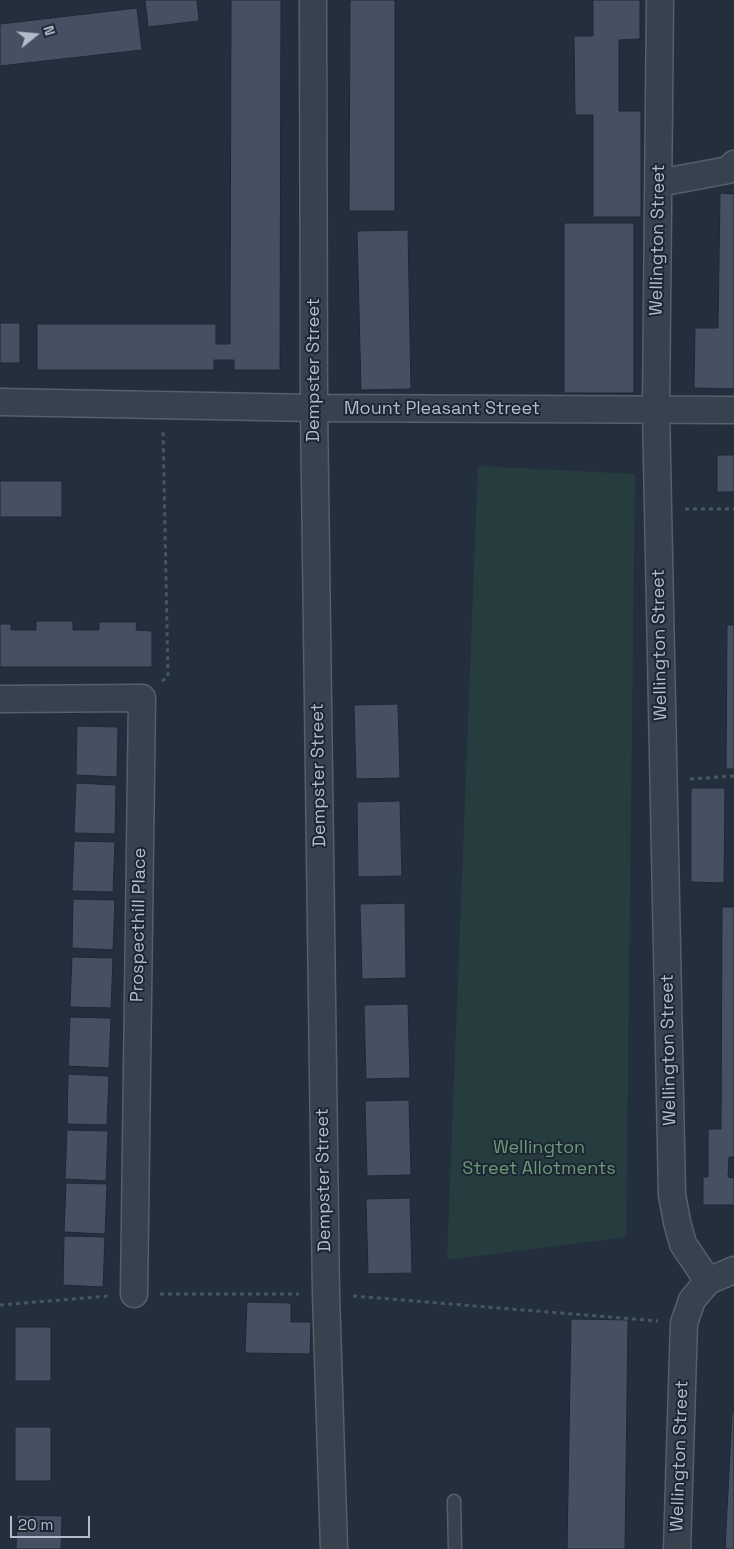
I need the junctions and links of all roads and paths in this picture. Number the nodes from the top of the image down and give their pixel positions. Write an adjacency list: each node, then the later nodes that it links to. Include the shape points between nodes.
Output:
1 (313, 0): 7 (street, Dempster Street)
2 (660, 0): 4 (street, Wellington Street)
3 (734, 164): 4 (street, via 728,170)
4 (658, 184): 8 (street, Wellington Street)
5 (0, 402): 6 (street, Mount Pleasant Street)
6 (163, 405): 7 (street, Mount Pleasant Street); 12 (path)
7 (314, 408): 8 (street, Mount Pleasant Street); 20 (street, Dempster Street, via 326,1294)
8 (656, 410): 9 (street, Mount Pleasant Street); 11 (street, Wellington Street)
9 (734, 410)
10 (734, 509): 11 (path)
11 (658, 510): 15 (street, Wellington Street)
12 (168, 677)
13 (0, 699): 18 (street, Prospecthill Place, via 142,698)
14 (734, 776): 15 (path)
15 (663, 780): 17 (street, Wellington Street, via 672,1195 683,1244)
16 (734, 1270): 17 (street, Wellington Street)
17 (708, 1281): 22 (street, Wellington Street, via 692,1300 684,1323)
18 (134, 1294)
19 (454, 1501): 21 (lane)
20 (334, 1549)
21 (455, 1549)
22 (677, 1549)

